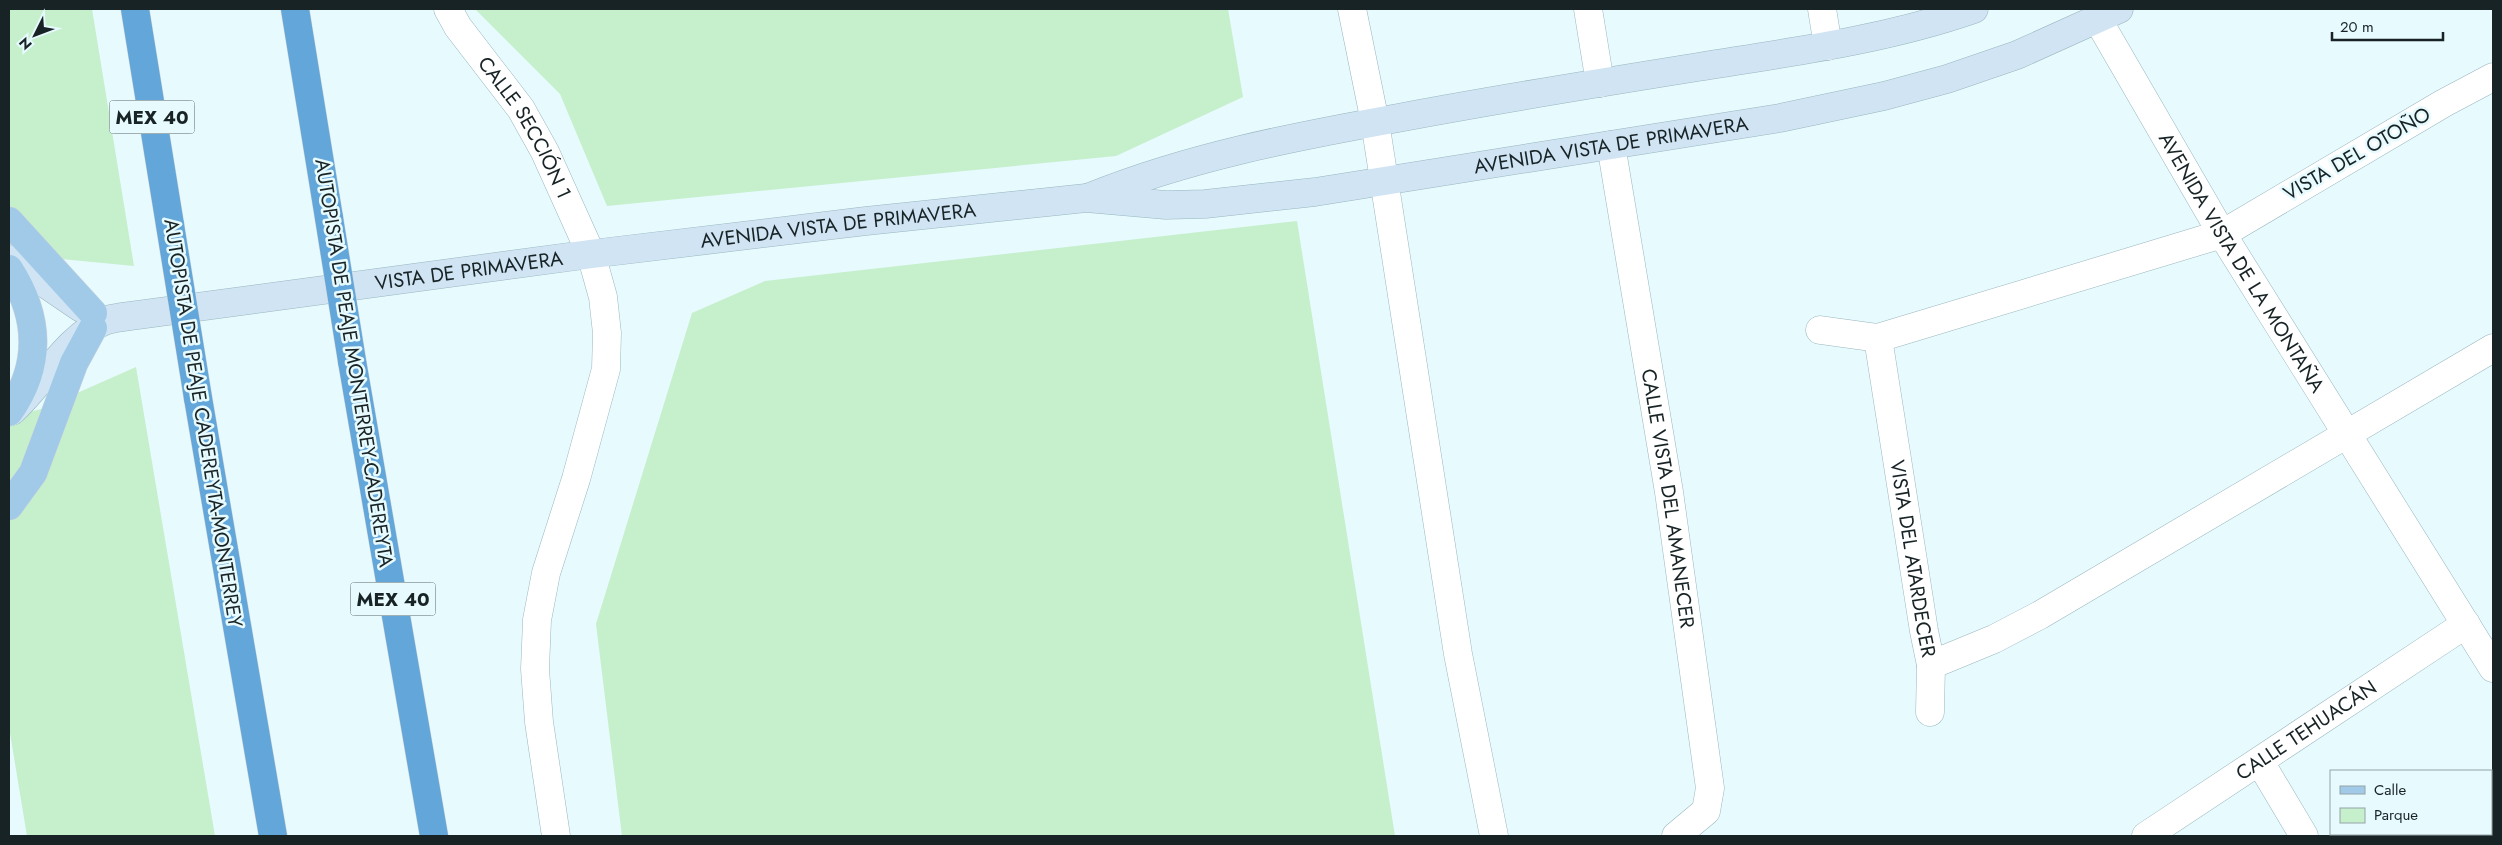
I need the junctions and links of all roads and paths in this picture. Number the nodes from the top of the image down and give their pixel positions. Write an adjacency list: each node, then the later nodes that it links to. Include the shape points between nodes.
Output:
1 (135, 9): 33 (highway, AUTOPISTA DE PEAJE CADEREYTA-MONTERREY / MEX 40, bridge)
2 (296, 9): 34 (highway, AUTOPISTA DE PEAJE MONTERREY-CADEREYTA / MEX 40, bridge, via 352,361)
3 (448, 9): 18 (street, CALLE SECCIÓN 1, via 458,27 521,109 545,152)
4 (1352, 9): 12 (street)
5 (1588, 9): 11 (street)
6 (1822, 9): 9 (street)
7 (1974, 9): 9 (main road, AVENIDA VISTA DE PRIMAVERA)
8 (2103, 13): 13 (main road, AVENIDA VISTA DE PRIMAVERA, via 2017,55 1947,79 1780,118); 17 (street, AVENIDA VISTA DE LA MONTAÑA)
9 (1828, 46): 11 (main road, AVENIDA VISTA DE PRIMAVERA)
10 (2493, 77): 17 (street, VISTA DEL OTOÑO)
11 (1600, 83): 12 (main road, AVENIDA VISTA DE PRIMAVERA)
12 (1375, 122): 14 (street); 15 (main road, AVENIDA VISTA DE PRIMAVERA, via 1280,139 1212,156)
13 (1611, 145): 14 (main road, AVENIDA VISTA DE PRIMAVERA); 37 (street, CALLE VISTA DEL AMANECER, via 1669,492 1710,788 1706,811)
14 (1384, 182): 15 (main road, AVENIDA VISTA DE PRIMAVERA, via 1205,204 1131,204); 36 (street, via 1458,654)
15 (1086, 198): 18 (main road, AVENIDA VISTA DE PRIMAVERA)
16 (9, 222): 21 (main road)
17 (2222, 234): 23 (street); 26 (street, AVENIDA VISTA DE LA MONTAÑA)
18 (591, 254): 21 (main road, VISTA DE PRIMAVERA); 35 (street, CALLE SECCIÓN 1, via 603,297 608,333 606,369 546,573 537,620 535,669 539,722)
19 (9, 259): 21 (main road)
20 (9, 269): 25 (main road, via 21,288 34,332 28,378)
21 (98, 320): 25 (main road, via 67,350 28,397); 27 (main road, via 74,363 33,473)
22 (1820, 330): 23 (street)
23 (1878, 338): 29 (street, VISTA DEL ATARDECER)
24 (2493, 348): 26 (street)
25 (9, 413)
26 (2346, 435): 28 (street, AVENIDA VISTA DE LA MONTAÑA); 29 (street, VISTA DEL ATARDECER, via 2040,615)
27 (9, 506)
28 (2466, 624): 30 (street, AVENIDA VISTA DE LA MONTAÑA); 32 (street, CALLE TEHUACÁN)
29 (1932, 665): 31 (street)
30 (2493, 668)
31 (1930, 712)
32 (2260, 762): 38 (street, CALLE TEHUACÁN); 39 (street)
33 (272, 836)
34 (434, 836)
35 (556, 836)
36 (1494, 836)
37 (1676, 836)
38 (2146, 836)
39 (2304, 836)

